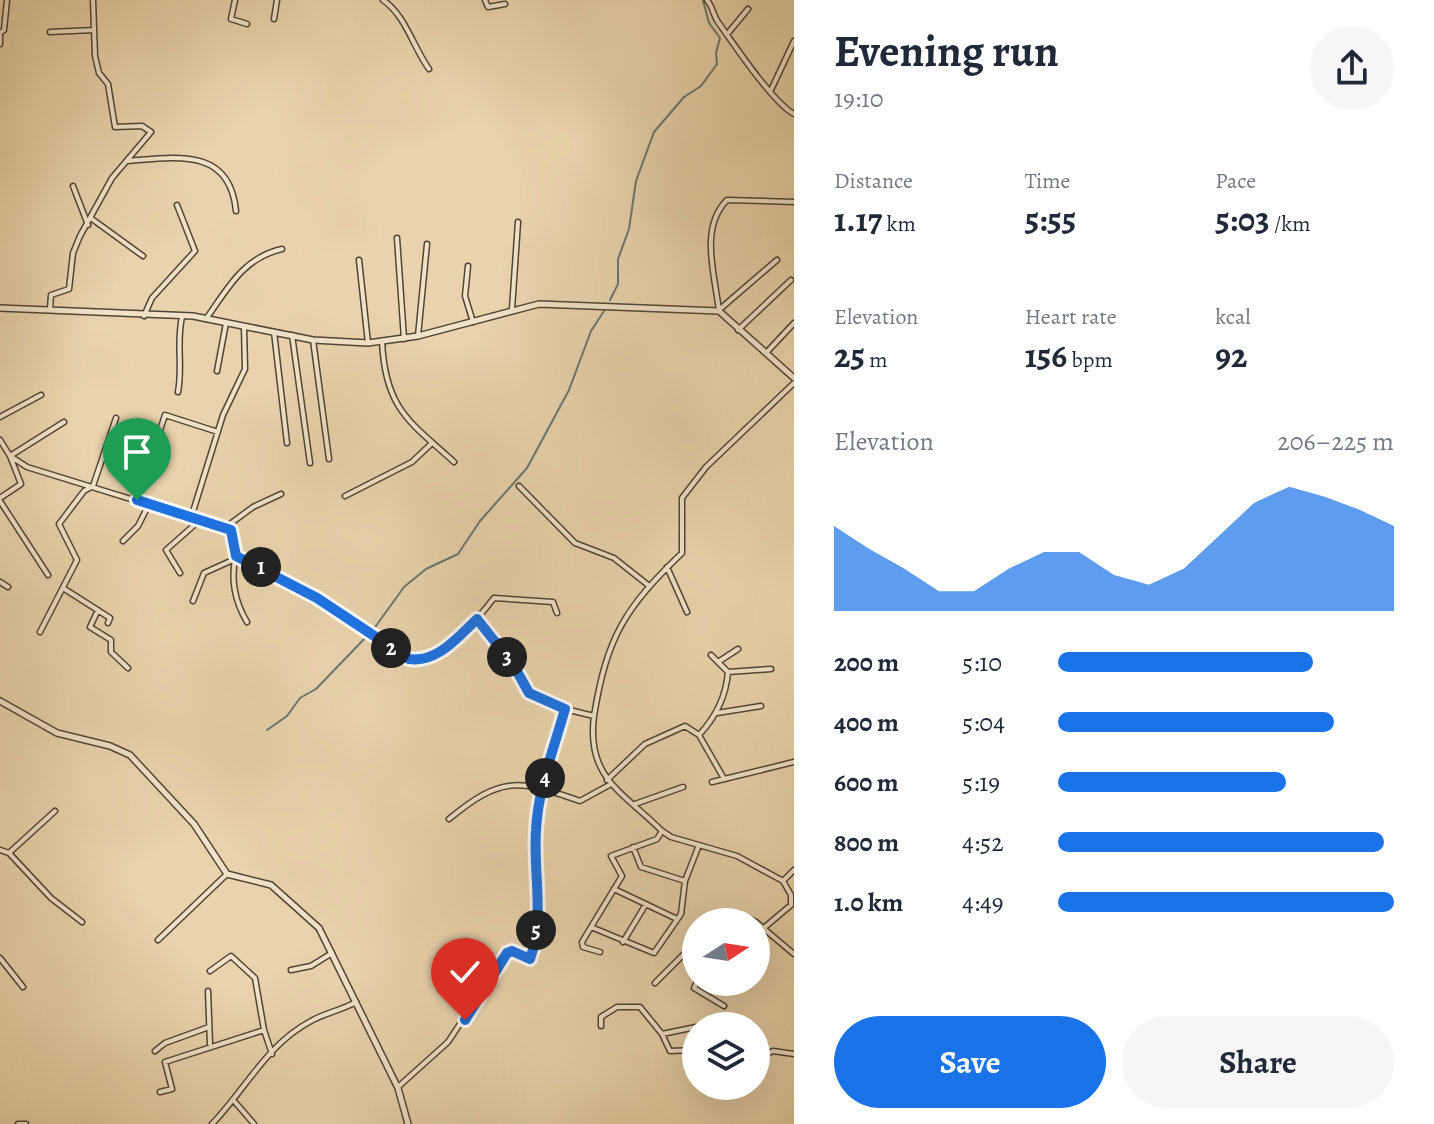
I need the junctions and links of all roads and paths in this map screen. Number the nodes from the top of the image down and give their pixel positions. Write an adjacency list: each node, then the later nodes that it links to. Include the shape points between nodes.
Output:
1 (7, 0): 15 (street)
2 (93, 0): 12 (street)
3 (235, 0): 11 (street, via 231,19)
4 (277, 0): 10 (street)
5 (383, 0): 18 (street, via 401,17)
6 (485, 0): 8 (street, via 488,7)
7 (707, 0): 14 (street)
8 (505, 4)
9 (748, 9): 14 (street)
10 (274, 19)
11 (247, 24)
12 (94, 30): 13 (street); 21 (street, via 95,56 108,84 115,127 142,126 151,132)
13 (50, 32)
14 (729, 32): 19 (street)
15 (0, 34): 17 (street)
16 (794, 41): 19 (street)
17 (0, 44)
18 (429, 69)
19 (771, 90): 20 (street)
20 (794, 114)
21 (128, 161): 25 (street, via 207,161 222,172 235,193); 26 (street, via 112,178)
22 (73, 186): 28 (street)
23 (794, 202): 40 (street, via 727,200 715,212 710,231)
24 (177, 205): 41 (street, via 195,251 152,298)
25 (236, 211)
26 (92, 219): 28 (street); 32 (street)
27 (518, 222): 39 (street)
28 (88, 225): 38 (street, via 73,253 69,289 51,295)
29 (397, 238): 52 (street)
30 (427, 244): 51 (street)
31 (282, 249): 43 (street, via 246,264)
32 (143, 256)
33 (359, 260): 55 (street)
34 (777, 260): 40 (street)
35 (468, 266): 44 (street, via 465,296)
36 (791, 280): 48 (street)
37 (0, 308): 38 (street)
38 (50, 309): 41 (street)
39 (512, 309): 40 (street, via 539,304); 44 (street)
40 (719, 311): 48 (street)
41 (144, 316): 42 (street)
42 (182, 317): 43 (street); 59 (street)
43 (206, 319): 45 (street)
44 (473, 322): 51 (street)
45 (226, 323): 47 (street); 57 (street)
46 (794, 323): 56 (street)
47 (244, 326): 49 (street); 64 (street, via 245,369)
48 (738, 330): 56 (street)
49 (274, 332): 50 (street); 67 (street)
50 (292, 335): 53 (street); 71 (street)
51 (418, 336): 52 (street)
52 (404, 339): 54 (street)
53 (313, 340): 55 (street); 69 (street)
54 (382, 341): 55 (street); 66 (street, via 386,376 398,408)
55 (368, 343)
56 (766, 354): 58 (street)
57 (217, 371)
58 (794, 380): 84 (street, via 682,498 682,553)
59 (178, 392)
60 (41, 395): 61 (street)
61 (0, 417)
62 (116, 418): 72 (street)
63 (64, 422): 68 (street)
64 (218, 432): 77 (street, via 165,415); 79 (street)
65 (0, 440): 68 (street)
66 (433, 442): 70 (street); 75 (street, via 412,462)
67 (287, 443)
68 (10, 456): 72 (street, via 27,467); 76 (street, via 21,484)
69 (329, 459)
70 (454, 462)
71 (310, 463)
72 (93, 486): 77 (street); 90 (street, via 59,524 77,560)
73 (519, 486): 88 (street, via 575,543 614,558)
74 (281, 494): 81 (street)
75 (345, 496)
76 (0, 500): 86 (street)
77 (137, 500): 78 (street)
78 (149, 504): 79 (street); 82 (street)
79 (191, 518): 80 (street)
80 (200, 520): 81 (street); 85 (street, via 166,550)
81 (226, 527): 83 (street)
82 (123, 541)
83 (236, 558): 91 (street, via 204,573); 95 (street, via 317,598 409,659 424,661); 96 (street, via 237,605)
84 (667, 567): 88 (street); 93 (street)
85 (180, 573)
86 (48, 575)
87 (0, 582): 89 (street)
88 (648, 585): 109 (street, via 633,602 603,664)
89 (8, 587)
90 (63, 588): 92 (street); 98 (street)
91 (193, 601)
92 (98, 610): 97 (street, via 110,618); 102 (street, via 90,627 111,640 111,652)
93 (687, 612)
94 (557, 613): 95 (street, via 553,602 494,598)
95 (477, 619): 107 (street, via 529,693)
96 (247, 622)
97 (108, 623)
98 (40, 632)
99 (738, 649): 101 (street)
100 (711, 655): 101 (street)
101 (718, 662): 104 (street)
102 (128, 668)
103 (771, 669): 104 (street)
104 (728, 672): 108 (street)
105 (0, 701): 126 (street, via 57,733 130,755 194,824)
106 (761, 706): 108 (street)
107 (565, 709): 109 (street); 115 (street)
108 (717, 713): 110 (street)
109 (594, 716): 113 (street, via 590,743)
110 (699, 735): 112 (street); 113 (street, via 685,726 645,744)
111 (794, 762): 112 (street, via 744,777)
112 (723, 777): 114 (street)
113 (609, 782): 115 (street, via 580,801); 117 (street)
114 (712, 782)
115 (543, 787): 119 (street, via 490,789); 162 (street, via 536,830 535,946 530,959 507,953 448,1042)
116 (683, 787): 117 (street)
117 (635, 804): 120 (street)
118 (55, 811): 124 (street)
119 (449, 819)
120 (662, 831): 121 (street); 122 (street, via 657,839)
121 (699, 845): 127 (street); 128 (street, via 737,856)
122 (633, 847): 127 (street, via 641,867); 129 (street, via 611,856 623,872)
123 (0, 850): 124 (street)
124 (9, 853): 132 (street)
125 (794, 870): 128 (street)
126 (227, 874): 136 (street); 139 (street, via 271,885 309,916)
127 (685, 881): 131 (street)
128 (783, 881): 133 (street, via 791,905)
129 (614, 889): 130 (street); 134 (street)
130 (646, 904): 131 (street); 137 (street)
131 (677, 920): 137 (street, via 654,953)
132 (82, 922)
133 (770, 923)
134 (591, 927): 137 (street); 138 (street, via 583,947)
135 (770, 932): 140 (street)
136 (158, 940)
137 (623, 942)
138 (600, 952)
139 (332, 953): 143 (street); 149 (street)
140 (794, 954)
141 (682, 956): 145 (street)
142 (0, 958): 146 (street)
143 (291, 970)
144 (210, 971): 153 (street, via 231,956 255,978)
145 (655, 983)
146 (23, 987)
147 (208, 991): 152 (street)
148 (707, 996): 150 (street)
149 (356, 1002): 160 (street, via 313,1019); 162 (street)
150 (724, 1006)
151 (601, 1026): 155 (street, via 601,1017 617,1007 640,1007)
152 (209, 1027): 156 (street); 157 (street)
153 (264, 1030): 156 (street); 160 (street)
154 (682, 1030): 155 (street)
155 (662, 1034): 158 (street, via 674,1053)
156 (210, 1045): 163 (street, via 165,1062 172,1089)
157 (155, 1051)
158 (682, 1052)
159 (770, 1052): 161 (street)
160 (272, 1054): 164 (street, via 251,1072)
161 (794, 1054)
162 (398, 1088): 169 (street)
163 (160, 1092)
164 (234, 1101): 167 (street); 168 (street)
165 (18, 1124): 166 (street)
166 (26, 1124)
167 (212, 1124)
168 (254, 1124)
169 (408, 1124)

